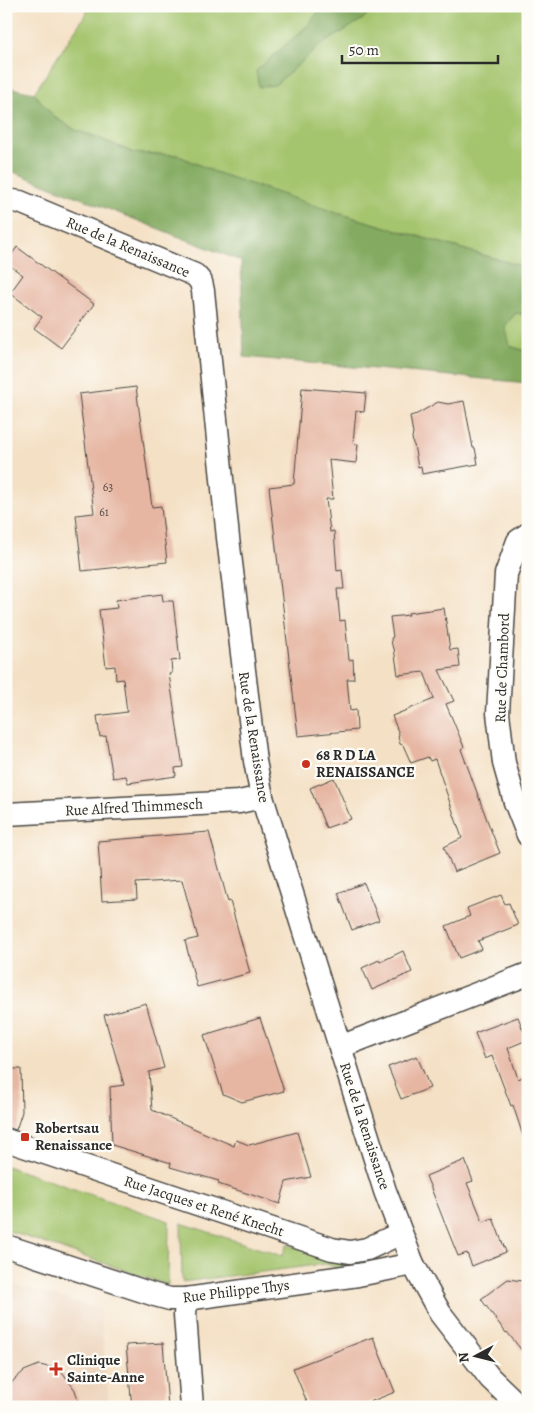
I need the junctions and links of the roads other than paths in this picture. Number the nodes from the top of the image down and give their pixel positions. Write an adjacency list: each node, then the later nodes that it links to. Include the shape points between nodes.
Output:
1 (6, 200): 3 (street, Rue de la Renaissance, via 20,202 143,252 195,275 201,282 228,538)
2 (528, 534): 5 (street, Rue de Chambord, via 518,541 506,574 498,713 504,762 514,802)
3 (262, 797): 4 (street, Rue Alfred Thimmesch, via 239,802); 7 (street, Rue de la Renaissance)
4 (6, 814)
5 (528, 834)
6 (528, 974): 7 (street)
7 (340, 1047): 9 (street, Rue de la Renaissance)
8 (6, 1140): 9 (street, Rue Jacques et René Knecht, via 332,1249 350,1252 367,1249)
9 (401, 1233): 11 (street, Rue de la Renaissance)
10 (6, 1246): 12 (street, Rue Philippe Thys, via 155,1295)
11 (413, 1264): 12 (street, Rue Philippe Thys); 14 (street, Rue de la Renaissance, via 440,1313 490,1378)
12 (186, 1299): 13 (street, via 184,1315)
13 (192, 1407)
14 (520, 1407)

